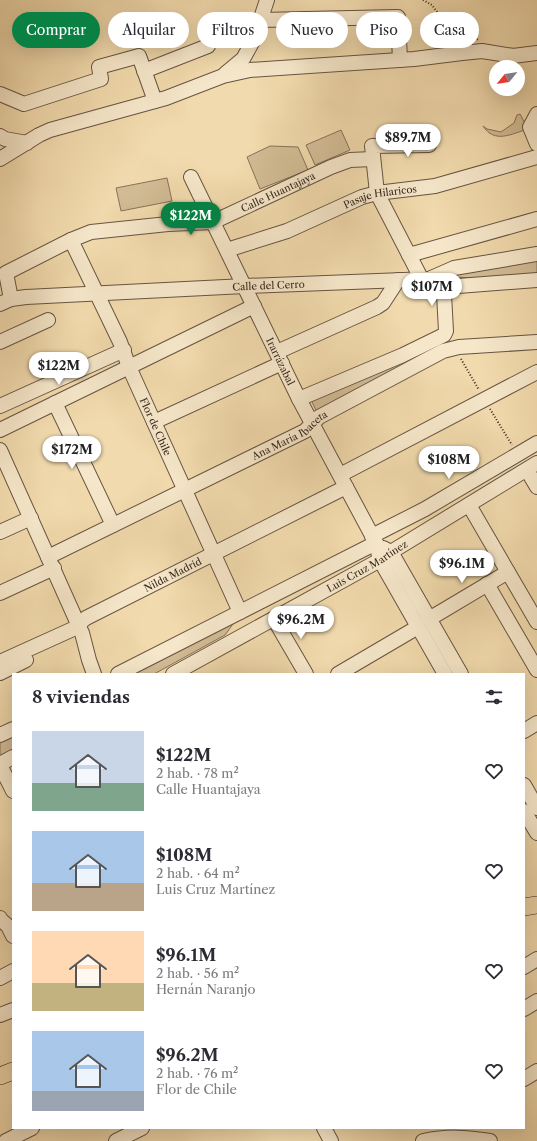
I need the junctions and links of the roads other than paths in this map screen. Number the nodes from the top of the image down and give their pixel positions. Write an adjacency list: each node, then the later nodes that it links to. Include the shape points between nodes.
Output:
1 (267, 0): 2 (street)
2 (263, 12)
3 (268, 20): 7 (street, via 398,17)
4 (203, 48): 8 (street)
5 (249, 48): 9 (street, via 243,59)
6 (537, 53): 7 (street, via 513,56 482,51)
7 (400, 60): 9 (street, via 250,70)
8 (144, 71): 10 (street, via 138,56 99,67 101,79 24,104); 11 (street)
9 (223, 76): 11 (street)
10 (0, 94)
11 (155, 101): 14 (street, via 50,130)
12 (537, 114): 15 (street, via 530,127)
13 (0, 136): 14 (street)
14 (27, 143): 18 (street)
15 (537, 144)
16 (429, 145): 19 (street, via 372,146)
17 (537, 158): 21 (street, Pasaje Hilaricos, via 435,186)
18 (0, 159)
19 (373, 159): 21 (street); 23 (street, Calle Huantajaya, via 350,160 331,167)
20 (191, 177): 23 (street, Irarrázabal)
21 (377, 193): 25 (street, Pasaje Hilaricos, via 362,197 287,231); 27 (street)
22 (537, 219): 27 (street)
23 (213, 222): 24 (street, Calle Huantajaya, via 91,232); 25 (street, Irarrázabal)
24 (72, 240): 28 (street, Calle Huantajaya); 33 (street, Flor de Chile)
25 (227, 250): 32 (street, Irarrázabal)
26 (537, 254): 29 (street, via 454,268)
27 (409, 255): 29 (street)
28 (3, 273): 34 (street, Calle Huantajaya)
29 (426, 279): 30 (street, Calle del Cerro); 31 (street, Calle del Cerro, via 458,286); 43 (street, via 444,294 446,331 442,337)
30 (398, 280): 32 (street, Calle del Cerro); 40 (street, via 383,303 377,307)
31 (537, 280)
32 (245, 286): 33 (street, Calle del Cerro); 35 (street, Irarrázabal)
33 (97, 294): 34 (street, Calle del Cerro); 39 (street, Flor de Chile)
34 (6, 301)
35 (254, 306): 40 (street, Irarrázabal); 41 (street)
36 (48, 320): 37 (street)
37 (0, 342)
38 (537, 342): 47 (street, Ana María Ibaceta, via 450,349 319,417)
39 (124, 350): 41 (street, Flor de Chile); 45 (street)
40 (279, 357): 43 (street, Irarrázabal); 46 (street)
41 (129, 367): 44 (street); 46 (street, Flor de Chile)
42 (537, 372): 53 (street, Nilda Madrid)
43 (299, 399): 47 (street, Irarrázabal)
44 (55, 403): 48 (street); 58 (street)
45 (0, 406)
46 (154, 422): 55 (street, Flor de Chile)
47 (312, 424): 53 (street, Irarrázabal); 55 (street, Ana María Ibaceta, via 305,431)
48 (0, 430)
49 (537, 443): 60 (street, Luis Cruz Martínez)
50 (0, 450): 52 (street)
51 (532, 467): 54 (street); 56 (street, Luis Cruz Martínez)
52 (4, 469): 57 (street)
53 (343, 481): 60 (street, Irarrázabal); 61 (street, Nilda Madrid)
54 (537, 487)
55 (185, 490): 58 (street, Ana María Ibaceta); 61 (street, Flor de Chile)
56 (469, 505): 62 (street, Luis Cruz Martínez); 64 (street)
57 (31, 518): 59 (street); 63 (street)
58 (113, 525): 63 (street, Ana María Ibaceta)
59 (0, 532)
60 (374, 540): 62 (street, Irarrázabal); 67 (street, Luis Cruz Martínez)
61 (214, 553): 67 (street, Flor de Chile); 71 (street, Nilda Madrid, via 86,618)
62 (385, 556): 68 (street, Luis Cruz Martínez); 70 (street, Irarrázabal)
63 (51, 563): 66 (street, Ana María Ibaceta); 71 (street)
64 (508, 572): 65 (street); 69 (street)
65 (487, 584): 70 (street); 72 (street)
66 (0, 593)
67 (240, 612): 78 (street, Luis Cruz Martínez)
68 (274, 619): 74 (street, Luis Cruz Martínez); 80 (street)
69 (537, 622)
70 (423, 623): 81 (street); 82 (street, Irarrázabal); 83 (street, Irarrázabal)
71 (80, 628): 73 (street, Nilda Madrid); 76 (street, Nilda Madrid); 77 (street)
72 (532, 649): 75 (street)
73 (0, 662)
74 (189, 670): 79 (street, Luis Cruz Martínez)
75 (537, 670)
76 (0, 673)
77 (94, 673)
78 (120, 673)
79 (177, 673)
80 (305, 673)
81 (340, 673)
82 (445, 673)
83 (460, 673)
84 (537, 723): 86 (street)
85 (12, 729): 87 (street)
86 (525, 730)
87 (0, 735)
88 (12, 758): 89 (street)
89 (0, 764): 91 (street)
90 (525, 787): 92 (street)
91 (12, 789)
92 (533, 806): 93 (street)
93 (537, 833)
94 (537, 905): 95 (main road)
95 (525, 907)
96 (537, 959): 97 (street)
97 (525, 966)
98 (12, 972): 99 (street)
99 (0, 978)
100 (537, 1001): 101 (street)
101 (525, 1008)
102 (12, 1010): 103 (street)
103 (0, 1015)
104 (12, 1071): 106 (main road)
105 (537, 1071): 107 (street)
106 (0, 1076)
107 (525, 1078)
108 (525, 1079): 109 (street)
109 (537, 1082)
110 (30, 1129): 113 (street)
111 (140, 1129): 114 (street)
112 (325, 1129): 115 (street)
113 (6, 1141)
114 (116, 1141)
115 (331, 1141)
116 (423, 1141): 117 (street, via 462,1137)
117 (490, 1141)

